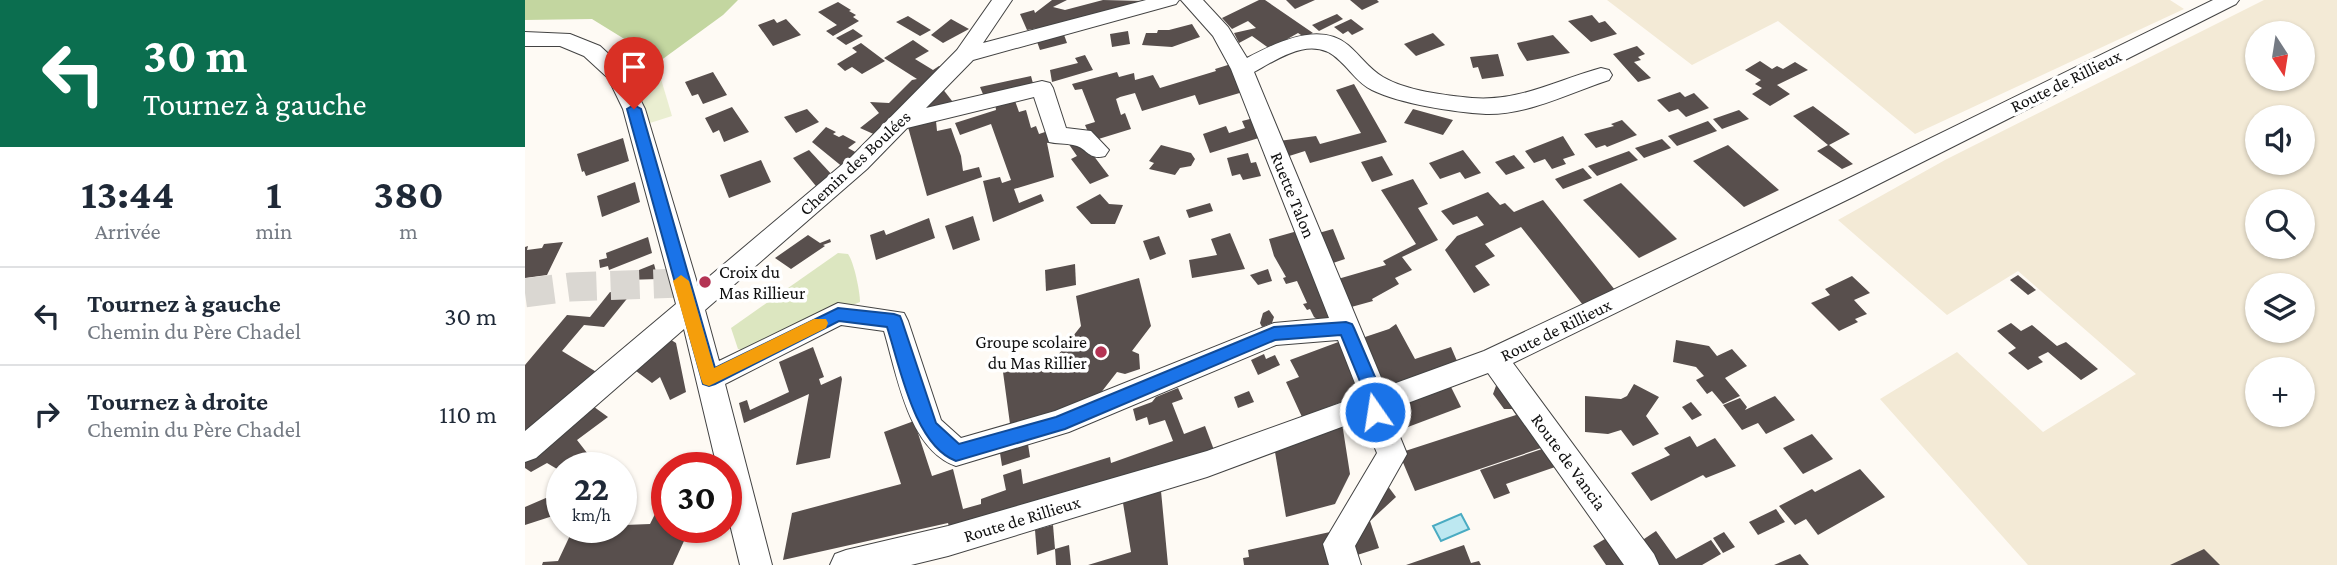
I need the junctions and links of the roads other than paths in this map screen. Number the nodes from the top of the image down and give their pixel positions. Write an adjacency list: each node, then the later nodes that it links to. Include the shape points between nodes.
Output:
1 (1002, 0): 6 (street, Chemin des Boulées)
2 (1169, 0): 6 (street)
3 (1191, 0): 7 (street, Ruette Talon, via 1226,36)
4 (2229, 0): 13 (street, Route de Rillieux)
5 (525, 39): 11 (street, via 563,39 592,51 617,74 634,109)
6 (965, 55): 9 (street, Chemin des Boulées)
7 (1242, 69): 8 (street, via 1296,42 1322,42 1342,48 1365,76 1386,88 1472,104 1513,104); 12 (street, Ruette Talon)
8 (1601, 75)
9 (899, 122): 10 (street, via 1042,88 1057,136 1083,137); 11 (street, Chemin des Boulées, via 859,163)
10 (1097, 150)
11 (690, 309): 14 (street); 15 (street, Chemin des Boulées)
12 (1346, 328): 14 (street, via 1274,334 1059,424 956,453 929,427 894,321 838,314); 16 (street, Ruette Talon, via 1372,391)
13 (1494, 359): 16 (street, Route de Rillieux); 21 (street, Route de Vancia)
14 (709, 379): 18 (street)
15 (583, 400): 17 (street)
16 (1371, 402): 19 (street, Route de Rillieux, via 1207,464 948,541); 20 (street, Ruette Talon, via 1392,454 1339,544)
17 (525, 449)
18 (756, 565)
19 (846, 565)
20 (1345, 565)
21 (1643, 565)

